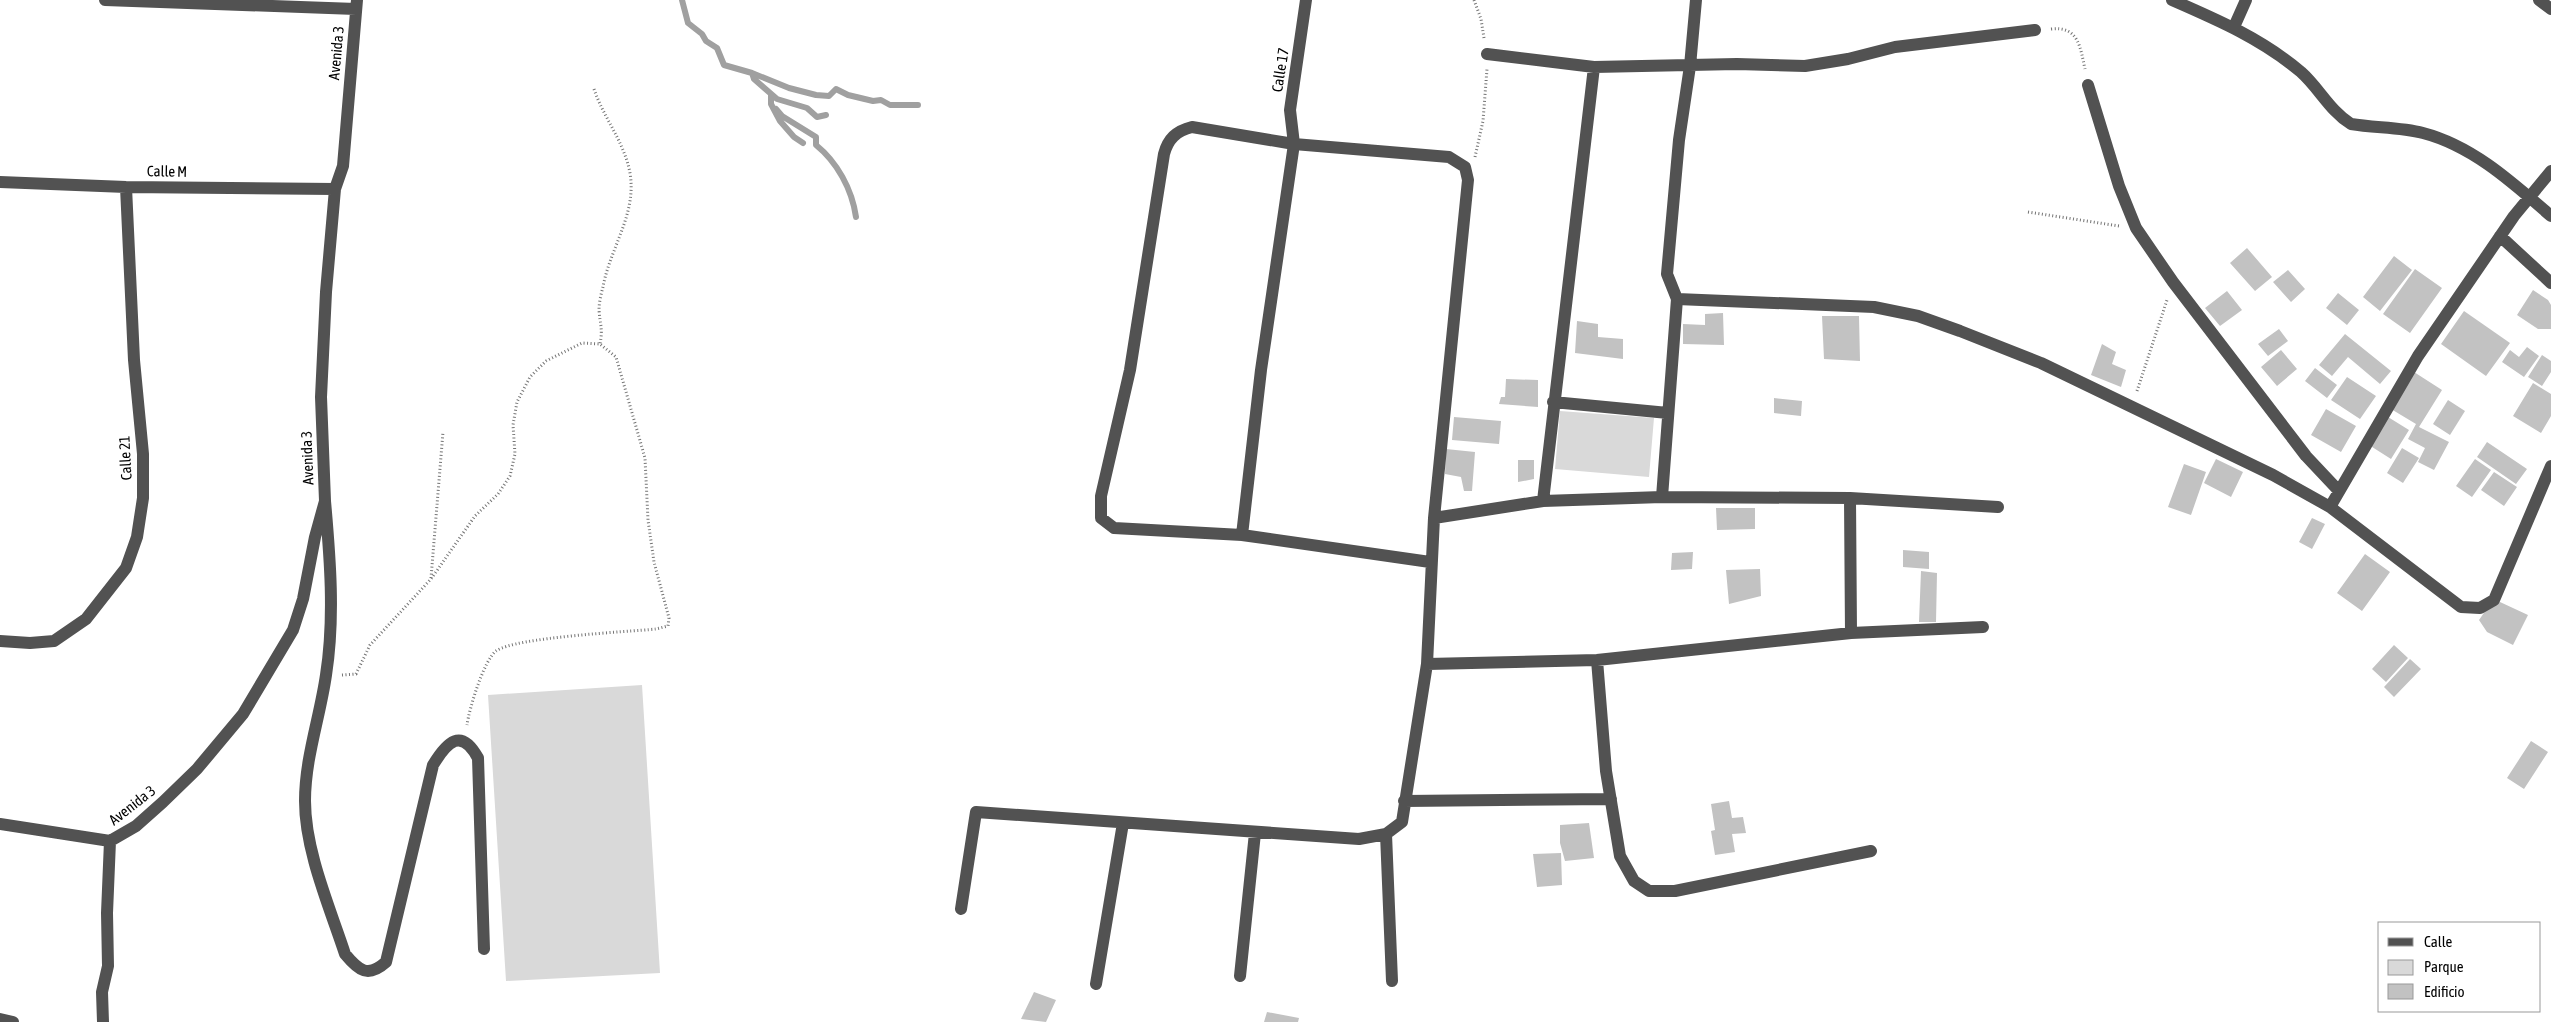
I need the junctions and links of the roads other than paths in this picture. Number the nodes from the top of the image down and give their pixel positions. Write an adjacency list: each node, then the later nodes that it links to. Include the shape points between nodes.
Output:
1 (105, 0): 7 (street)
2 (1306, 0): 15 (street, Calle 17, via 1290,110)
3 (1696, 0): 12 (street)
4 (2172, 0): 9 (street)
5 (2246, 0): 9 (street)
6 (2539, 0): 8 (street)
7 (356, 4): 19 (street, Avenida 3, via 343,166)
8 (2551, 9)
9 (2234, 27): 20 (street, via 2286,60 2309,79 2341,118 2351,124 2423,133 2461,147)
10 (2035, 30): 12 (street, via 1894,47 1805,66)
11 (1487, 54): 13 (street)
12 (1690, 66): 13 (street); 24 (street, via 1679,140 1668,274)
13 (1594, 67): 25 (street)
14 (2088, 85): 28 (street, via 2119,186 2136,228 2172,282 2306,456)
15 (1294, 144): 35 (street, via 1449,156 1465,167 1468,180); 36 (street, Calle 17); 36 (street, via 1192,128 1178,132 1166,145 1130,370 1101,496 1101,518 1114,528)
16 (2551, 171): 20 (street)
17 (0, 182): 18 (street, Calle M)
18 (126, 187): 19 (street, Calle M); 40 (street, Calle 21, via 134,360 143,454 143,498 137,537 126,568 86,619 54,642)
19 (335, 189): 31 (street, Avenida 3, via 321,396)
20 (2529, 196): 21 (street); 22 (street)
21 (2551, 216)
22 (2500, 236): 23 (street); 28 (street, via 2418,356)
23 (2551, 283)
24 (1677, 299): 26 (street); 33 (street, via 1874,307 1918,316 2041,363 2224,450)
25 (1553, 402): 26 (street); 32 (street)
26 (1668, 413): 29 (street)
27 (2551, 466): 33 (street, via 2494,600 2480,608 2461,607)
28 (2338, 490): 33 (street)
29 (1662, 497): 30 (street); 32 (street)
30 (1850, 498): 34 (street); 39 (street)
31 (325, 501): 49 (street, Avenida 3, via 304,599 293,630 243,714 163,802 136,826); 52 (street, via 329,539 330,637 326,675 308,760 305,802 309,840 345,954 357,968 368,972 386,962 434,765 444,746 455,741 464,741 472,746 478,758)
32 (1543, 501): 35 (street)
33 (2330, 507)
34 (1998, 508)
35 (1434, 518): 37 (street)
36 (1242, 535): 37 (street)
37 (1430, 562): 42 (street)
38 (1982, 627): 39 (street)
39 (1851, 633): 41 (street)
40 (0, 641)
41 (1597, 660): 42 (street); 43 (street)
42 (1427, 664): 44 (street)
43 (1611, 800): 44 (street); 50 (street, via 1620,856 1634,881 1649,891 1675,891)
44 (1404, 801): 48 (street, via 1402,822)
45 (1123, 823): 47 (street); 51 (street, via 976,812); 55 (street)
46 (0, 824): 49 (street)
47 (1255, 833): 48 (street, via 1360,839); 53 (street)
48 (1386, 834): 54 (street)
49 (110, 842): 58 (street, via 108,966 102,992)
50 (1872, 851)
51 (960, 909)
52 (484, 949)
53 (1240, 976)
54 (1392, 980)
55 (1096, 984)
56 (0, 1019): 57 (street)
57 (13, 1022)
58 (103, 1022)

